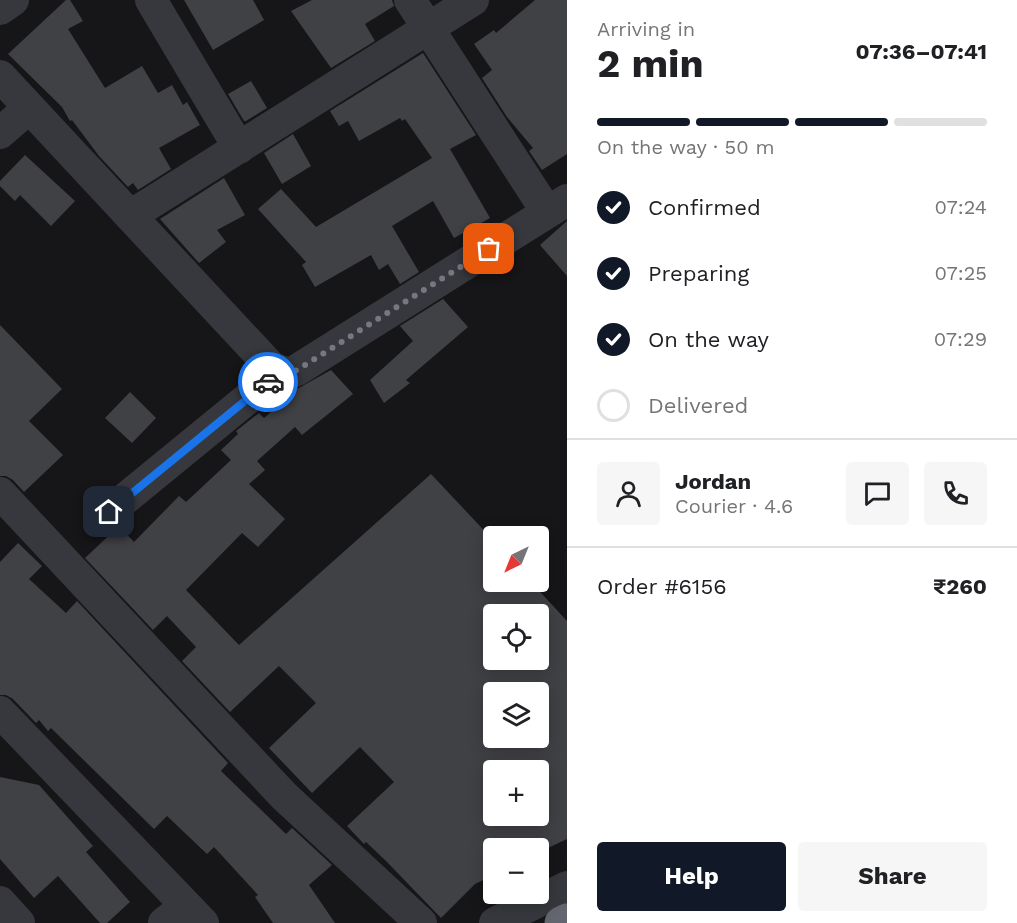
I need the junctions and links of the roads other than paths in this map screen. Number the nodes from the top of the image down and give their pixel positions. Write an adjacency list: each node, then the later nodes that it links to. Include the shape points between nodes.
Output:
1 (13, 0): 5 (street)
2 (152, 0): 10 (street)
3 (410, 0): 6 (street)
4 (473, 0): 6 (street)
5 (0, 9)
6 (428, 28): 10 (street); 11 (street)
7 (0, 76): 8 (street)
8 (30, 108): 9 (street); 12 (street)
9 (0, 133)
10 (239, 148): 12 (street)
11 (557, 206): 13 (street, via 297,370)
12 (130, 216): 13 (street, via 271,367)
13 (280, 372): 15 (street)
14 (0, 493): 22 (street, via 284,796)
15 (109, 512)
16 (0, 712): 19 (street)
17 (567, 887): 23 (street)
18 (0, 902): 21 (street)
19 (184, 917)
20 (567, 920): 24 (highway)
21 (19, 923)
22 (421, 923)
23 (495, 923)
24 (561, 923)

